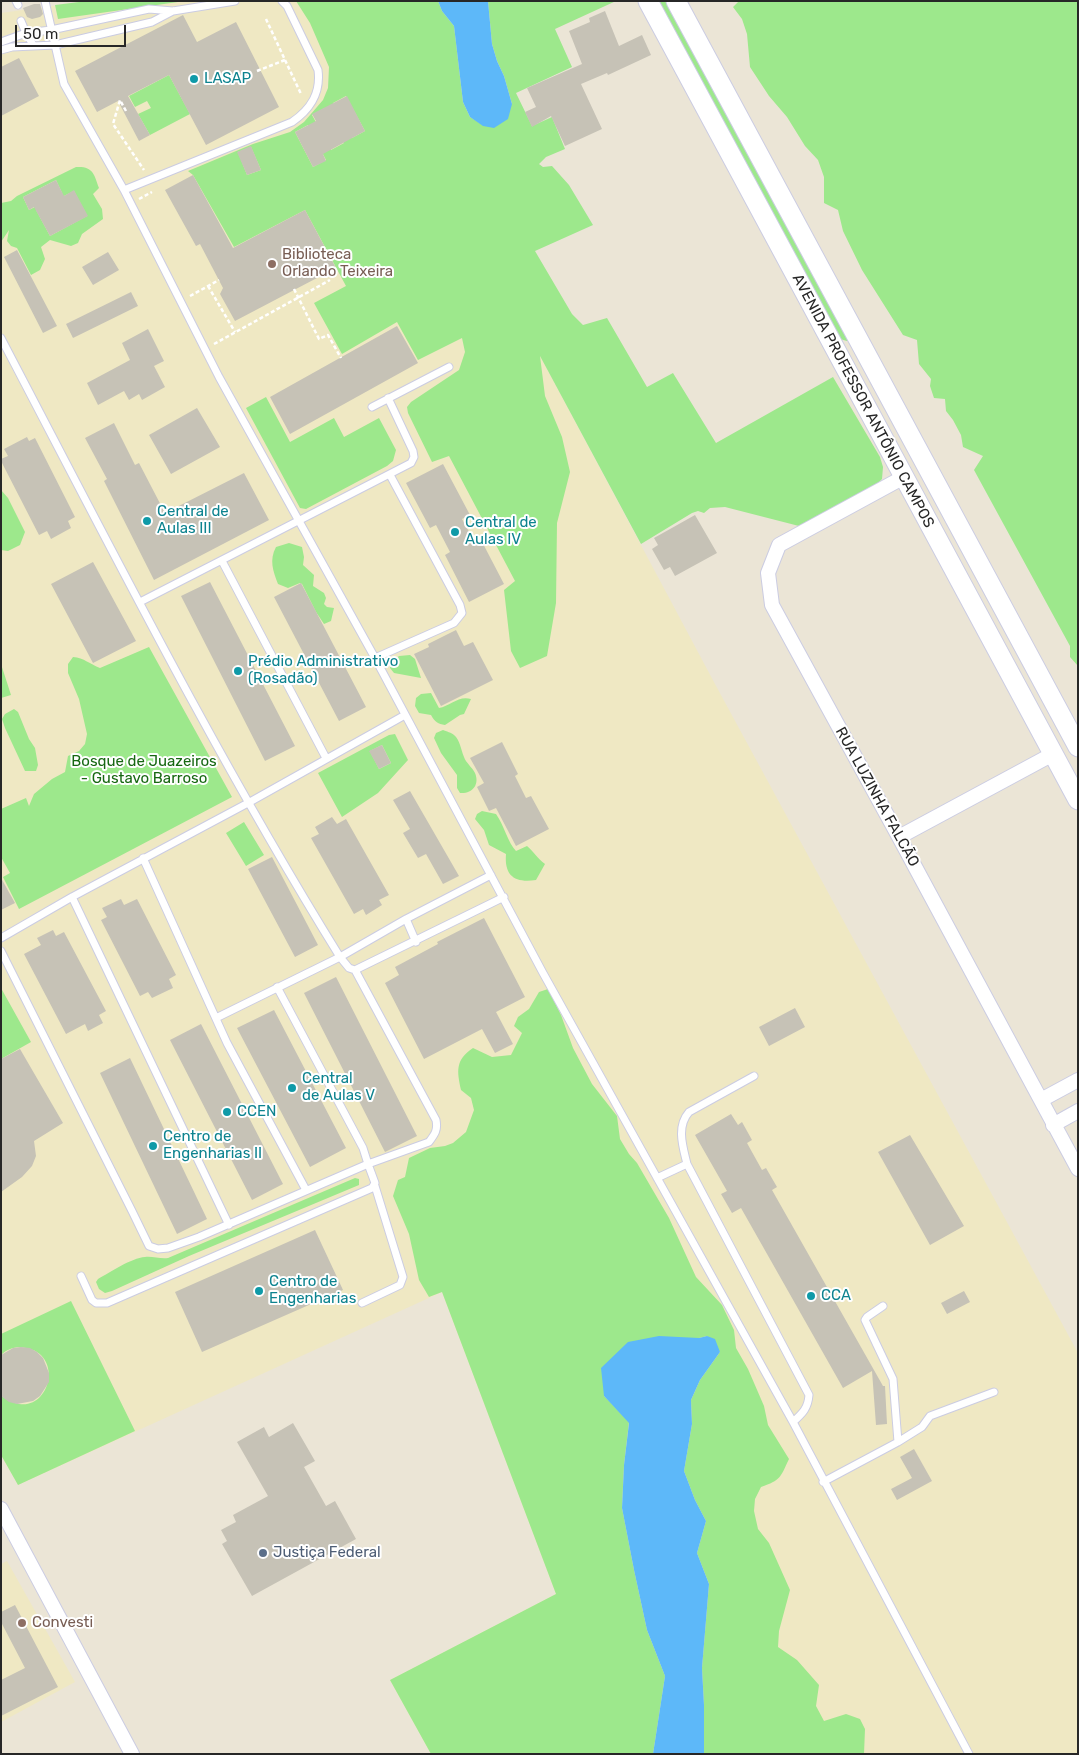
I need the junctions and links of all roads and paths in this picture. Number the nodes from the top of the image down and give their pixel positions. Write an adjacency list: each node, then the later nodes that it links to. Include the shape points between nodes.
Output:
1 (45, 1): 9 (lane)
2 (234, 1): 6 (lane)
3 (282, 1): 19 (lane, via 318,70 317,93 308,108 292,122)
4 (648, 1): 35 (street, AVENIDA PROFESSOR ANTÔNIO CAMPOS)
5 (676, 1): 33 (street, AVENIDA PROFESSOR ANTÔNIO CAMPOS)
6 (173, 11): 9 (lane, via 149,9); 12 (lane, via 152,22)
7 (266, 19): 15 (path)
8 (21, 21): 10 (lane)
9 (50, 30): 10 (lane); 12 (lane)
10 (26, 33): 11 (lane); 13 (lane)
11 (1, 42)
12 (54, 44): 13 (lane); 20 (lane, via 64,84)
13 (33, 46): 14 (lane)
14 (1, 50)
15 (285, 60): 16 (path); 17 (path)
16 (257, 71)
17 (301, 94)
18 (126, 112): 19 (path, via 120,100 113,124)
19 (149, 179): 20 (lane)
20 (124, 190): 40 (lane, via 186,313)
21 (219, 280): 23 (path)
22 (330, 280): 26 (path)
23 (208, 286): 25 (path); 27 (path)
24 (294, 290): 26 (path)
25 (189, 296)
26 (298, 298): 27 (path); 30 (path, via 319,339 328,335)
27 (234, 332): 29 (path)
28 (1, 338): 42 (lane)
29 (214, 344)
30 (341, 358)
31 (449, 367): 32 (lane)
32 (388, 398): 34 (lane); 38 (lane, via 414,457 407,466)
33 (892, 402): 35 (street); 36 (street, AVENIDA PROFESSOR ANTÔNIO CAMPOS)
34 (372, 407)
35 (869, 411): 37 (street, AVENIDA PROFESSOR ANTÔNIO CAMPOS)
36 (910, 436): 37 (street); 45 (street, AVENIDA PROFESSOR ANTÔNIO CAMPOS)
37 (887, 447): 39 (street, AVENIDA PROFESSOR ANTÔNIO CAMPOS)
38 (390, 475): 40 (lane); 43 (lane, via 462,613 454,623)
39 (904, 478): 46 (street, AVENIDA PROFESSOR ANTÔNIO CAMPOS); 50 (street, RUA LUZINHA FALCÃO, via 778,545 768,574 772,605)
40 (298, 520): 41 (lane); 43 (lane)
41 (222, 561): 42 (lane); 47 (lane)
42 (140, 602): 49 (lane)
43 (375, 658): 44 (lane)
44 (405, 714): 47 (lane); 52 (lane)
45 (1078, 747)
46 (1053, 754): 48 (street, AVENIDA PROFESSOR ANTÔNIO CAMPOS); 50 (street)
47 (326, 758): 49 (lane)
48 (1078, 800)
49 (248, 802): 51 (lane); 59 (lane)
50 (899, 837): 65 (street, RUA LUZINHA FALCÃO)
51 (143, 858): 53 (lane); 62 (lane)
52 (491, 876): 54 (lane); 55 (lane)
53 (72, 897): 56 (lane); 74 (lane)
54 (504, 897): 57 (lane); 71 (lane)
55 (406, 919): 57 (lane); 59 (lane)
56 (1, 938)
57 (416, 942): 60 (lane)
58 (1, 951): 74 (lane, via 149,1246 168,1248)
59 (340, 957): 60 (lane); 61 (lane)
60 (354, 970): 68 (lane, via 437,1127 429,1142)
61 (278, 987): 62 (lane); 68 (lane, via 363,1148)
62 (216, 1018): 73 (lane)
63 (754, 1076): 69 (lane, via 689,1112 683,1119 680,1130)
64 (1078, 1080): 65 (street)
65 (1041, 1100): 67 (street, RUA LUZINHA FALCÃO)
66 (1078, 1111): 67 (street)
67 (1054, 1125): 70 (street, RUA LUZINHA FALCÃO)
68 (368, 1164): 72 (lane); 73 (lane)
69 (687, 1164): 71 (lane); 79 (lane, via 809,1395 805,1411)
70 (1078, 1169)
71 (658, 1178): 79 (lane)
72 (374, 1186): 75 (lane, via 107,1303 92,1300); 76 (lane, via 403,1281 400,1286)
73 (306, 1190): 74 (lane)
74 (229, 1225)
75 (81, 1276)
76 (362, 1303)
77 (883, 1306): 80 (lane, via 866,1316 865,1320 893,1379)
78 (994, 1392): 80 (lane, via 930,1416 922,1428)
79 (793, 1422): 81 (lane)
80 (898, 1442): 81 (lane)
81 (823, 1482): 84 (lane)
82 (1, 1509): 83 (street)
83 (132, 1754)
84 (969, 1754)

